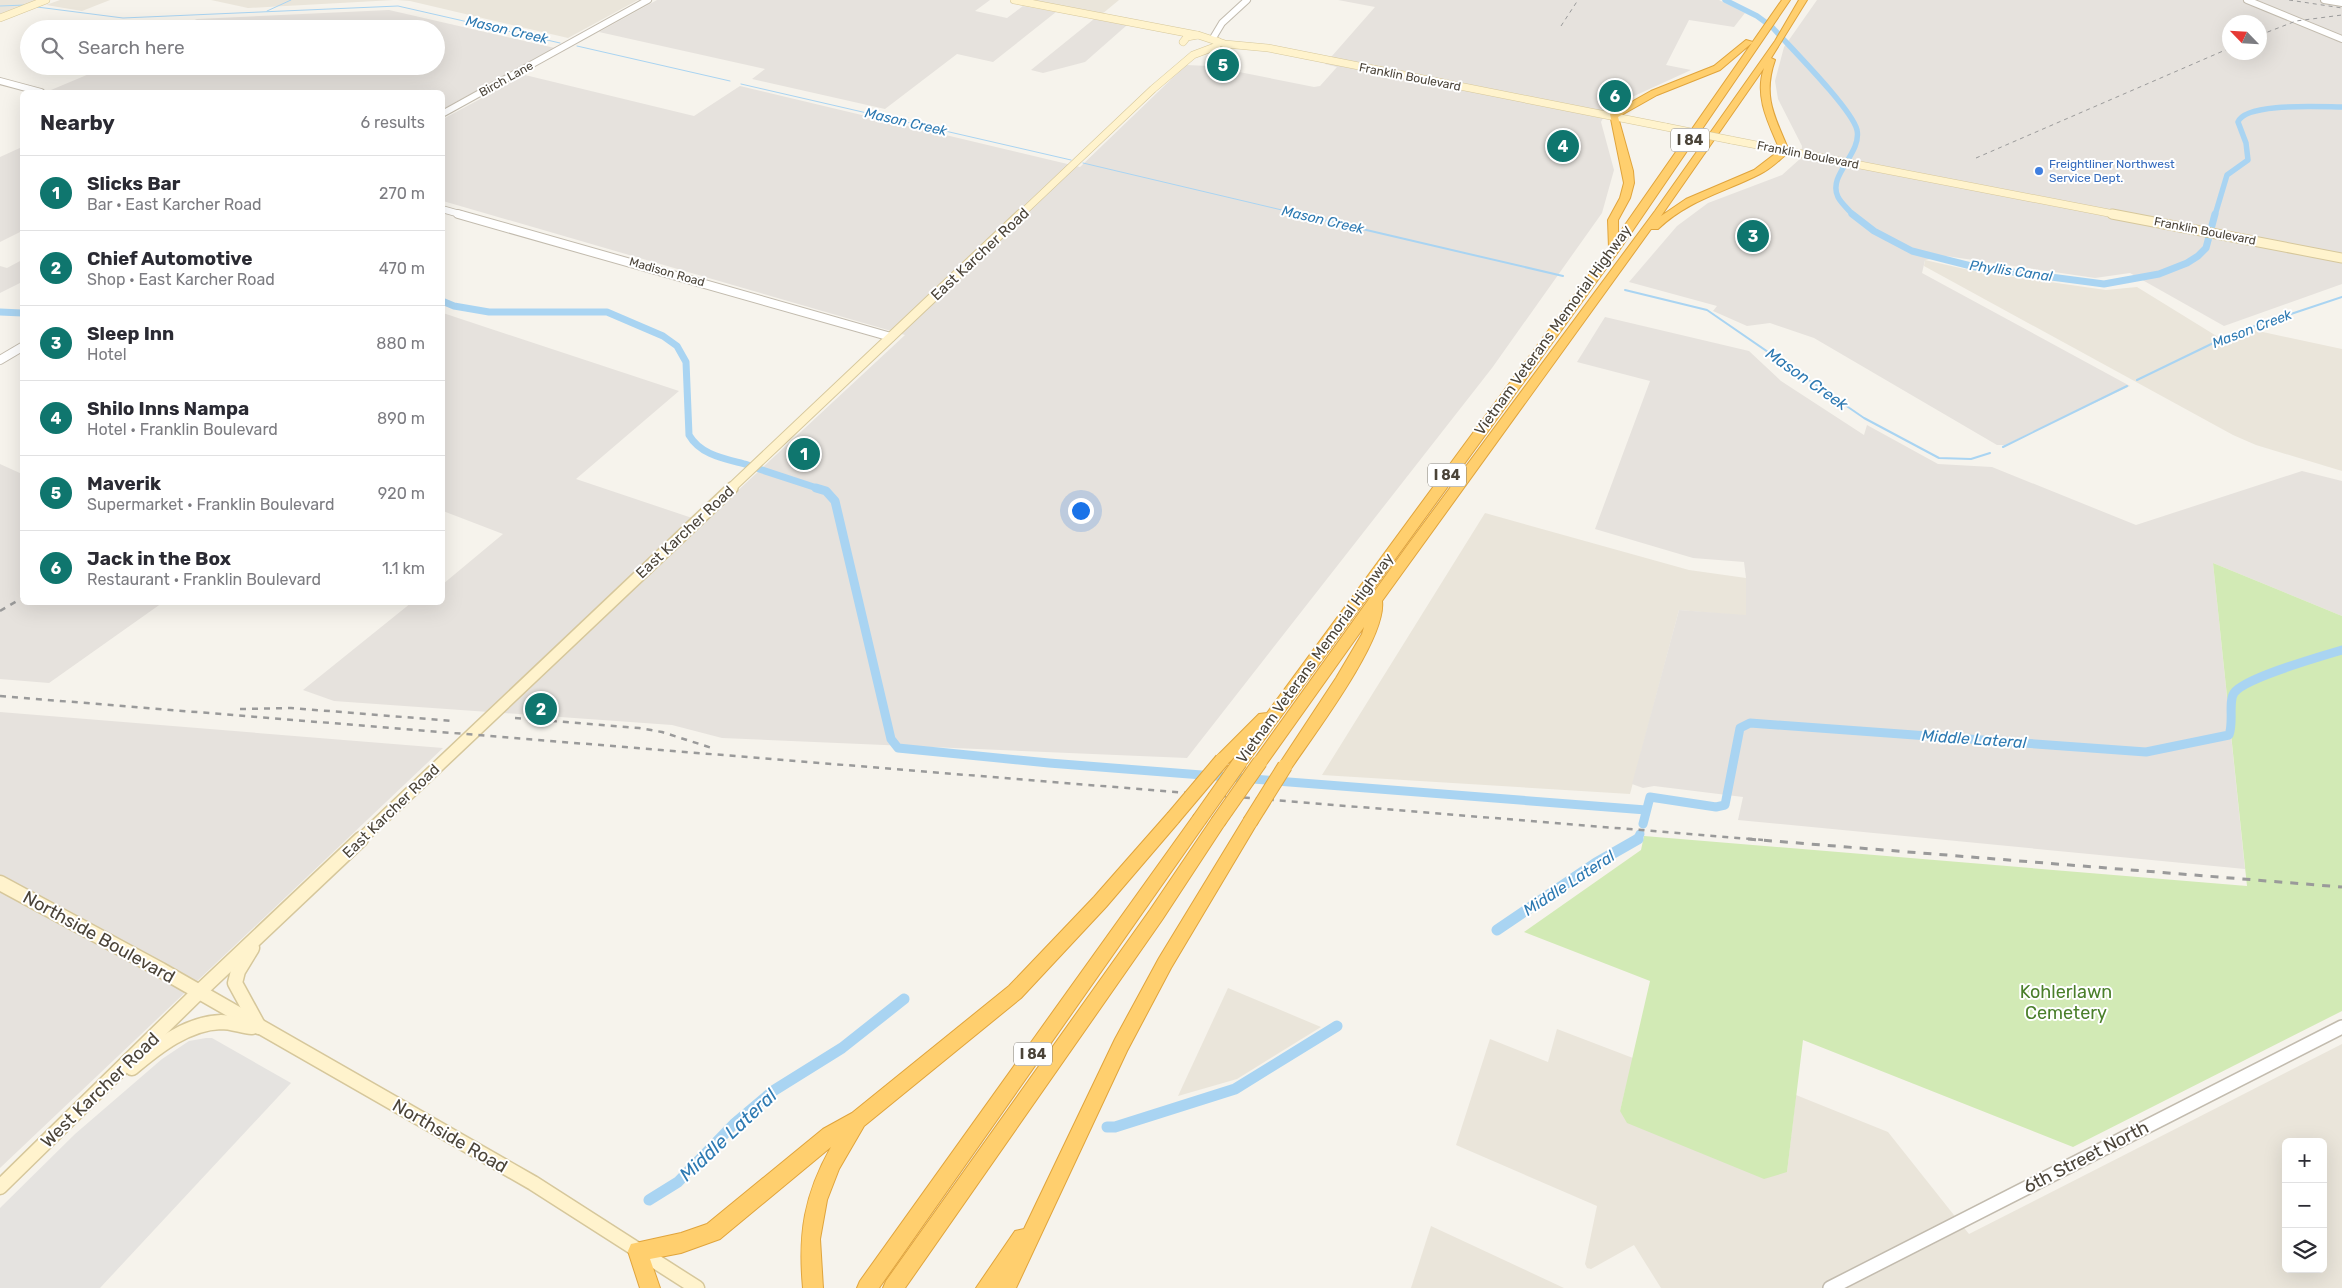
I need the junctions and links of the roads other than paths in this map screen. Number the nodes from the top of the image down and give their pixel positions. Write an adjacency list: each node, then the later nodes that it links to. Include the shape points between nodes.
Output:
1 (46, 0): 10 (main road)
2 (648, 0): 25 (street, Birch Lane)
3 (1014, 0): 11 (main road, Franklin Boulevard)
4 (1247, 0): 12 (street)
5 (1786, 0): 13 (highway, I 84)
6 (1803, 0): 17 (highway, Vietnam Veterans Memorial Highway / I 84)
7 (2247, 0): 16 (street)
8 (2324, 0): 9 (street)
9 (2342, 3)
10 (0, 18)
11 (1121, 21): 14 (main road, Franklin Boulevard); 18 (main road, Franklin Boulevard, via 1171,34)
12 (1219, 26): 14 (street); 15 (street, via 1214,34)
13 (1764, 28): 26 (highway, via 1717,68 1654,93); 29 (highway, Vietnam Veterans Memorial Highway / I 84)
14 (1201, 35): 15 (main road, Franklin Boulevard); 18 (main road, via 1188,38)
15 (1215, 40): 19 (main road, via 1218,44); 20 (main road, Franklin Boulevard)
16 (2342, 40)
17 (1779, 41): 27 (highway, via 1769,64 1763,96); 31 (highway, Vietnam Veterans Memorial Highway / I 84)
18 (1184, 48): 21 (main road, Franklin Boulevard); 22 (main road)
19 (1212, 49): 20 (main road, Franklin Boulevard); 21 (main road, Franklin Boulevard)
20 (1274, 50): 26 (main road, Franklin Boulevard)
21 (1201, 51): 22 (main road)
22 (1172, 72): 32 (main road, East Karcher Road)
23 (0, 80): 24 (street)
24 (35, 90)
25 (445, 112)
26 (1613, 116): 27 (main road, Franklin Boulevard, bridge); 29 (highway, via 1629,182 1625,198 1613,220)
27 (1785, 151): 30 (main road, Franklin Boulevard); 31 (highway, via 1760,170 1710,191 1663,218)
28 (445, 210): 32 (street, Madison Road)
29 (1614, 250): 36 (highway, Vietnam Veterans Memorial Highway / I 84)
30 (2342, 258)
31 (1598, 295): 35 (highway, Vietnam Veterans Memorial Highway / I 84)
32 (891, 337): 38 (main road, East Karcher Road)
33 (20, 348): 34 (street)
34 (0, 360)
35 (1377, 597): 45 (highway, bridge, via 1369,634 1165,963 1121,1045); 51 (highway, Vietnam Veterans Memorial Highway / I 84, bridge)
36 (1283, 701): 42 (highway, bridge, via 1234,746 1100,902 1015,992); 50 (highway, Vietnam Veterans Memorial Highway / I 84, bridge)
37 (0, 883): 39 (main road, Northside Boulevard)
38 (261, 935): 39 (main road, East Karcher Road); 41 (main road, via 238,971 235,982)
39 (199, 992): 41 (main road, Northside Road); 43 (main road, West Karcher Road)
40 (2342, 1027): 54 (street, 6th Street North)
41 (260, 1029): 43 (main road, via 221,1022 192,1028 152,1052); 46 (main road, Northside Road, via 533,1183)
42 (858, 1119): 46 (highway, via 830,1136 713,1232 681,1243); 49 (highway, via 820,1183 813,1208 809,1258)
43 (65, 1124): 44 (main road, West Karcher Road)
44 (0, 1186)
45 (1053, 1189): 52 (highway); 53 (highway)
46 (638, 1250): 47 (highway); 48 (main road, Northside Road)
47 (650, 1288)
48 (698, 1288)
49 (813, 1288)
50 (867, 1288)
51 (893, 1288)
52 (986, 1288)
53 (1006, 1288)
54 (1830, 1288)

